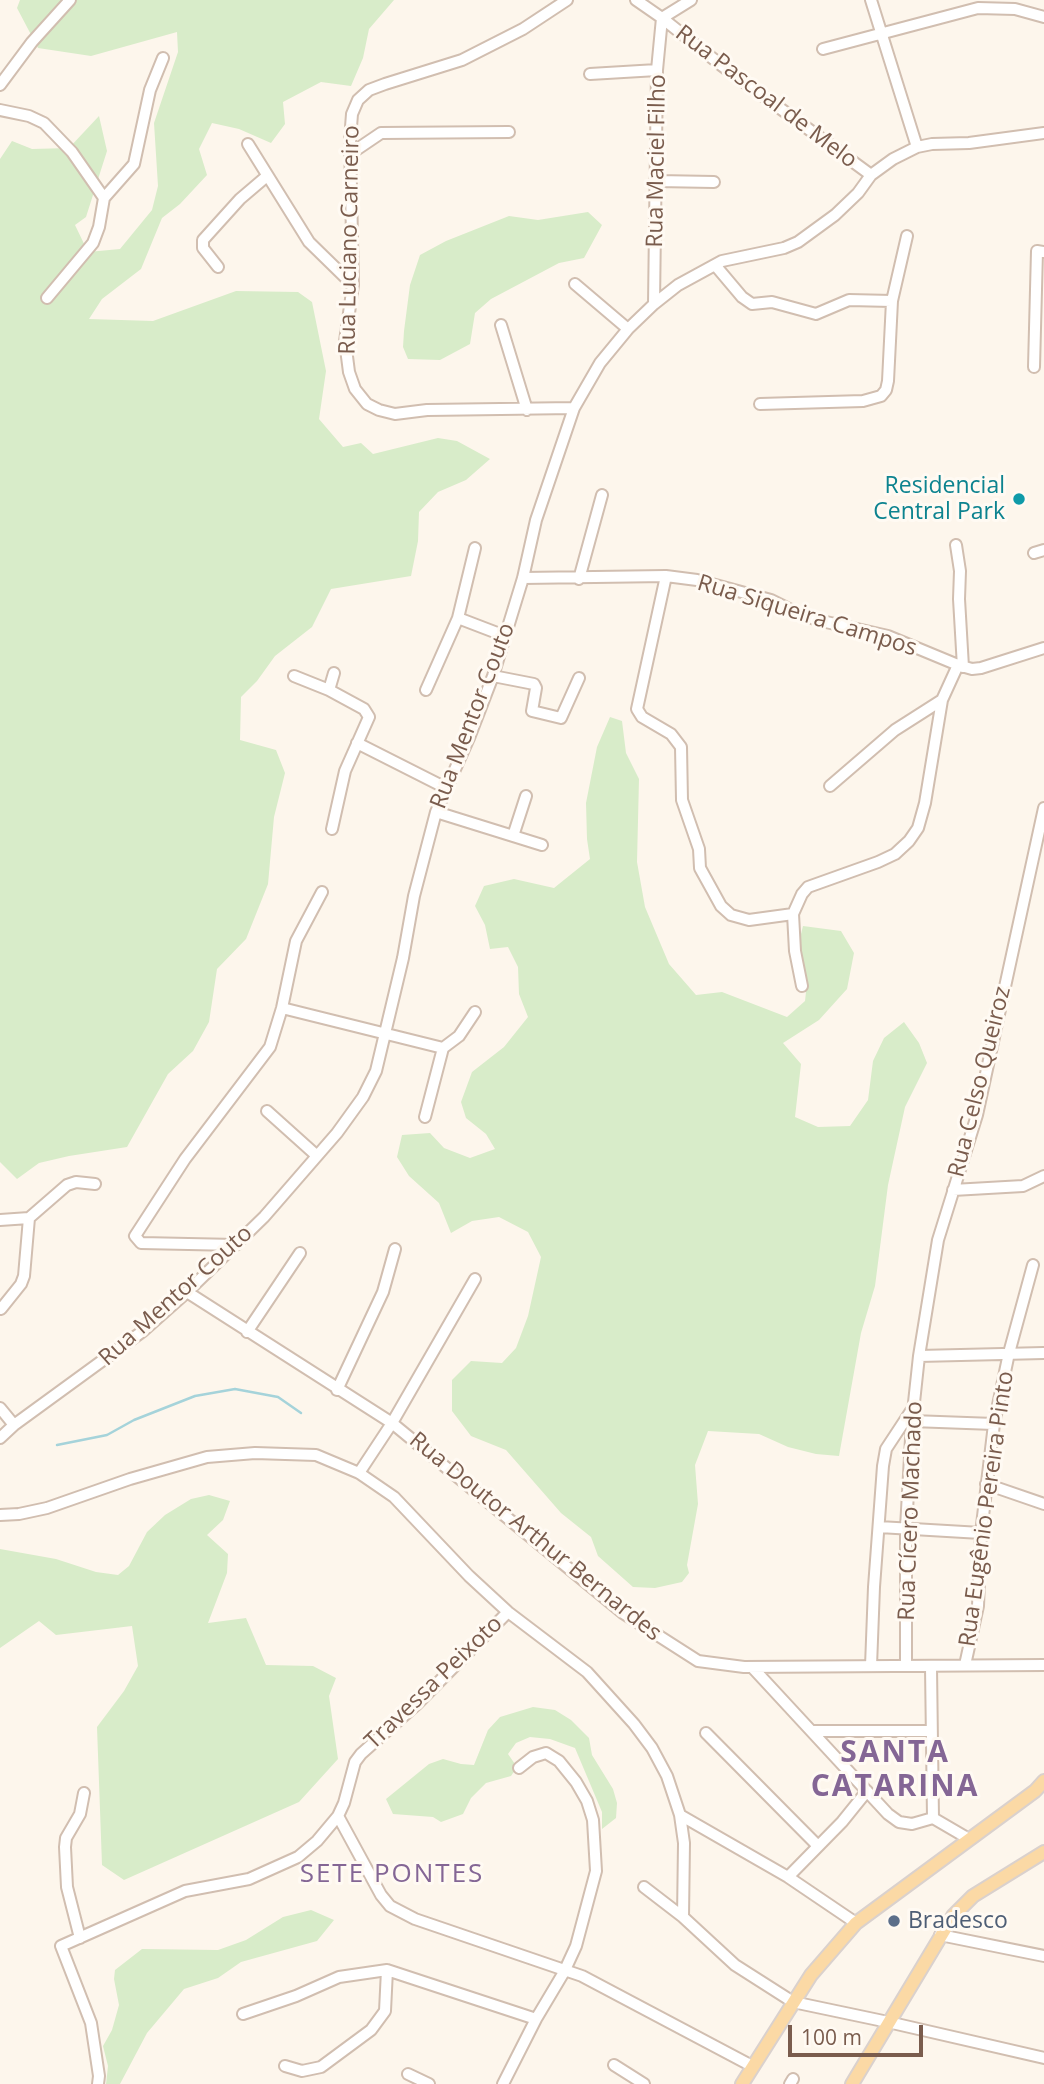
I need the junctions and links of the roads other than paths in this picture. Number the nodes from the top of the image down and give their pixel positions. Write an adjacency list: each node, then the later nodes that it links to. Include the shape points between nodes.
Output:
1 (70, 0): 13 (street)
2 (567, 0): 19 (street, Rua Luciano Carneiro, via 462,60 369,90 352,114)
3 (636, 0): 7 (street, Rua Pascoal de Melo)
4 (691, 0): 7 (street)
5 (872, 0): 8 (street)
6 (1044, 17): 8 (street, via 1015,9 978,8)
7 (662, 18): 11 (street, Rua Maciel Filho); 20 (street, Rua Pascoal de Melo)
8 (882, 32): 9 (street); 18 (street)
9 (823, 49)
10 (163, 58): 24 (street, via 150,90 134,164)
11 (657, 70): 12 (street); 22 (street, Rua Maciel Filho)
12 (590, 74)
13 (0, 85)
14 (0, 110): 24 (street, via 44,123 72,152)
15 (509, 132): 19 (street, via 381,133)
16 (1044, 132): 18 (street, Rua Mentor Couto)
17 (248, 144): 21 (street)
18 (917, 147): 20 (street, Rua Mentor Couto)
19 (350, 154): 30 (street, Rua Luciano Carneiro)
20 (871, 175): 27 (street, Rua Mentor Couto, via 835,215 798,242)
21 (267, 176): 28 (street, via 203,240 203,248); 30 (street, via 309,242)
22 (657, 181): 23 (street); 33 (street, Rua Maciel Filho)
23 (714, 182)
24 (104, 198): 31 (street, via 93,243)
25 (907, 236): 32 (street)
26 (1041, 251): 36 (street)
27 (715, 265): 32 (street, via 752,304 772,302 816,314 849,300); 33 (street, Rua Mentor Couto)
28 (218, 267)
29 (575, 284): 35 (street)
30 (353, 285): 39 (street, Rua Luciano Carneiro, via 345,341 349,372 367,404 395,414)
31 (47, 298)
32 (892, 301): 37 (street, via 888,381 881,396 863,401)
33 (654, 304): 35 (street, Rua Mentor Couto)
34 (501, 325): 39 (street)
35 (628, 329): 38 (street, Rua Mentor Couto, via 600,363)
36 (1034, 367)
37 (760, 404)
38 (573, 408): 39 (street, Rua Luciano Carneiro); 44 (street, Rua Mentor Couto, via 536,520)
39 (527, 410)
40 (602, 495): 45 (street)
41 (956, 545): 49 (street)
42 (475, 548): 46 (street)
43 (666, 576): 45 (street, Rua Siqueira Campos); 49 (street, Rua Siqueira Campos, via 771,600 801,615 888,636); 67 (street, via 637,709 681,747 682,800 699,849 700,868 722,906 731,915 748,920)
44 (523, 578): 45 (street, Rua Siqueira Campos); 47 (street, Rua Mentor Couto)
45 (579, 579)
46 (458, 618): 47 (street); 55 (street)
47 (505, 636): 52 (street, Rua Mentor Couto)
48 (1044, 648): 49 (street, via 981,668)
49 (960, 666): 56 (street)
50 (334, 673): 54 (street)
51 (294, 676): 54 (street)
52 (493, 676): 53 (street, via 534,684 531,710 561,718); 59 (street, Rua Mentor Couto)
53 (579, 678)
54 (329, 690): 57 (street, via 368,713)
55 (426, 690)
56 (942, 700): 58 (street, via 895,730); 67 (street, via 925,803 909,841 878,862 808,887)
57 (357, 743): 59 (street); 63 (street, via 339,789)
58 (830, 786)
59 (446, 788): 62 (street, Rua Mentor Couto)
60 (526, 796): 64 (street)
61 (1044, 808): 78 (street, Rua Celso Queiroz, via 977,1115)
62 (436, 812): 64 (street); 71 (street, Rua Mentor Couto)
63 (332, 829)
64 (513, 836): 65 (street)
65 (542, 845)
66 (321, 892): 69 (street, via 296,941)
67 (793, 914): 68 (street)
68 (802, 986)
69 (282, 1008): 71 (street); 81 (street, via 271,1047 185,1159 135,1236 141,1243)
70 (474, 1012): 72 (street, via 460,1036)
71 (385, 1032): 72 (street); 75 (street, Rua Mentor Couto, via 376,1071 363,1097)
72 (443, 1048): 74 (street)
73 (267, 1111): 75 (street)
74 (425, 1117)
75 (316, 1155): 81 (street, Rua Mentor Couto)
76 (1044, 1176): 78 (street, via 1023,1186)
77 (95, 1184): 79 (street, via 67,1185)
78 (953, 1190): 91 (street, Rua Celso Queiroz, via 938,1240)
79 (29, 1218): 80 (street); 87 (street, via 24,1276)
80 (0, 1220)
81 (236, 1245): 86 (street, Rua Mentor Couto)
82 (395, 1250): 92 (street, via 383,1292)
83 (300, 1253): 88 (street)
84 (1033, 1265): 89 (street, Rua Eugênio Pereira Pinto)
85 (475, 1279): 96 (street)
86 (187, 1292): 88 (street, Rua Doutor Arthur Bernardes); 98 (street, Rua Mentor Couto, via 143,1331)
87 (1, 1309)
88 (247, 1332): 92 (street, Rua Doutor Arthur Bernardes)
89 (1009, 1353): 90 (street); 91 (street); 97 (street, Rua Eugênio Pereira Pinto)
90 (1044, 1353)
91 (919, 1356): 93 (street, Rua Cícero Machado)
92 (337, 1390): 96 (street, Rua Doutor Arthur Bernardes)
93 (914, 1406): 95 (street, Rua Cícero Machado); 104 (street, via 886,1449)
94 (0, 1408): 98 (street)
95 (912, 1421): 97 (street); 105 (street, Rua Cícero Machado)
96 (392, 1423): 100 (street); 112 (street, Rua Doutor Arthur Bernardes, via 623,1614 698,1661)
97 (995, 1424): 101 (street, Rua Eugênio Pereira Pinto)
98 (13, 1425): 99 (street, Rua Mentor Couto)
99 (0, 1437)
100 (359, 1473): 103 (street, via 316,1455 207,1457 47,1508); 107 (street, via 394,1497)
101 (986, 1484): 102 (street); 106 (street, Rua Eugênio Pereira Pinto)
102 (1044, 1504)
103 (0, 1515)
104 (879, 1527): 105 (street); 110 (street)
105 (906, 1528): 106 (street); 111 (street, Rua Cícero Machado)
106 (981, 1533): 108 (street, Rua Eugênio Pereira Pinto, via 978,1606)
107 (509, 1612): 121 (street, via 610,1695 652,1748); 122 (street, Travessa Peixoto, via 360,1754)
108 (965, 1665): 109 (street, Rua Doutor Arthur Bernardes); 113 (street, Rua Doutor Arthur Bernardes)
109 (1044, 1665)
110 (872, 1666): 111 (street, Rua Doutor Arthur Bernardes); 112 (street, Rua Doutor Arthur Bernardes)
111 (906, 1666): 113 (street, Rua Doutor Arthur Bernardes)
112 (752, 1667): 114 (street)
113 (931, 1667): 115 (street)
114 (812, 1731): 115 (street); 119 (street)
115 (931, 1731): 123 (street)
116 (706, 1733): 125 (street)
117 (519, 1768): 135 (street, via 541,1754 553,1755 582,1791 593,1820 596,1871)
118 (1041, 1788): 124 (main road)
119 (867, 1791): 123 (street, via 900,1822); 125 (street)
120 (84, 1793): 132 (street, via 65,1847 67,1887)
121 (680, 1815): 127 (street); 129 (street)
122 (338, 1816): 132 (street, Travessa Peixoto, via 298,1857 249,1878 185,1891); 135 (street, via 390,1906)
123 (933, 1818): 124 (street)
124 (969, 1839): 130 (main road)
125 (817, 1845): 127 (street)
126 (1044, 1852): 131 (main road, via 973,1896)
127 (788, 1877): 130 (street)
128 (644, 1887): 129 (street)
129 (683, 1917): 136 (street, via 735,1965)
130 (856, 1923): 136 (main road)
131 (940, 1935): 133 (street); 139 (main road)
132 (80, 1938): 145 (street, Travessa Peixoto, via 61,1946 91,2023)
133 (1044, 1956)
134 (387, 1970): 137 (street, via 339,1977); 138 (street); 142 (street, via 385,2011 371,2030 321,2067 302,2071)
135 (564, 1972): 138 (street); 143 (street, via 582,1976)
136 (793, 2002): 139 (street); 143 (main road)
137 (243, 2014)
138 (536, 2019): 147 (street)
139 (888, 2022): 140 (street); 150 (main road)
140 (1044, 2058)
141 (614, 2065): 148 (street)
142 (285, 2066)
143 (752, 2066): 149 (main road)
144 (408, 2074): 146 (street)
145 (98, 2084)
146 (429, 2084)
147 (503, 2084)
148 (644, 2084)
149 (741, 2084)
150 (852, 2084)

